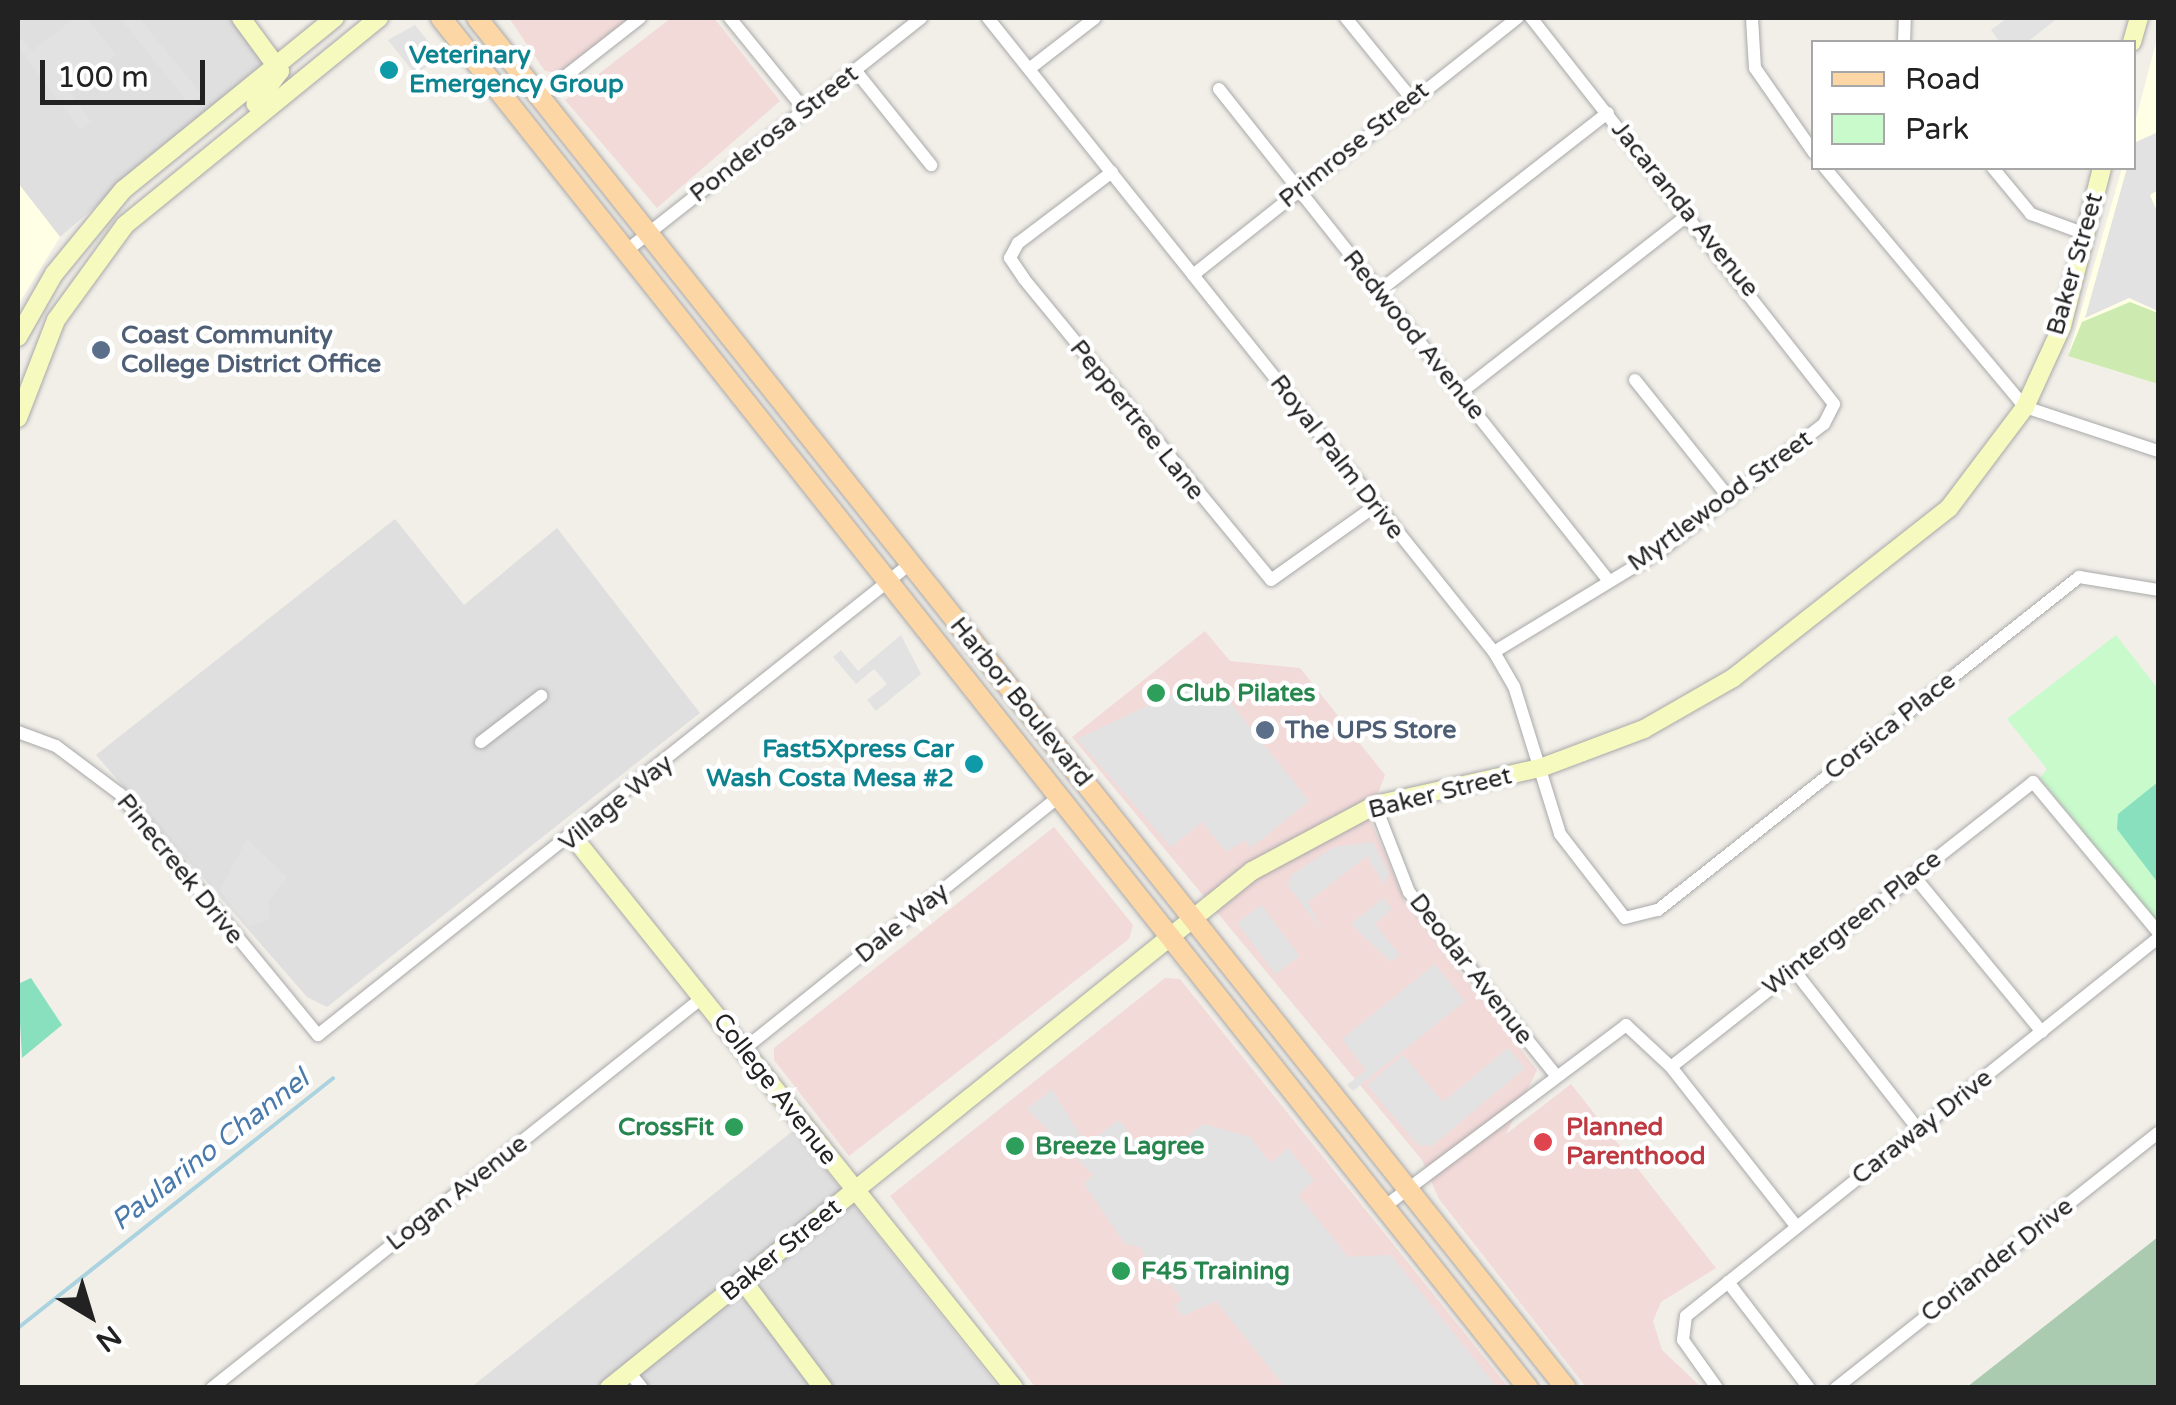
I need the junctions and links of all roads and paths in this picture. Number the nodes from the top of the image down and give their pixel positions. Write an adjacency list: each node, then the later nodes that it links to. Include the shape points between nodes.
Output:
1 (241, 18): 15 (street)
2 (334, 18): 15 (street)
3 (378, 18): 24 (street)
4 (441, 18): 36 (main road, Harbor Boulevard)
5 (477, 18): 19 (main road, Harbor Boulevard)
6 (640, 18): 19 (street)
7 (730, 18): 21 (street)
8 (921, 18): 17 (street, Ponderosa Street)
9 (988, 18): 16 (street, Royal Palm Drive)
10 (1094, 18): 16 (street)
11 (1346, 18): 20 (street)
12 (1517, 18): 20 (street, Primrose Street)
13 (1530, 18): 22 (street, Jacaranda Avenue)
14 (1752, 18): 25 (street, via 1755,68)
15 (277, 63): 23 (street); 24 (street, via 278,80 229,124)
16 (1029, 68): 30 (street, Royal Palm Drive)
17 (855, 70): 21 (street, Ponderosa Street); 26 (street)
18 (1219, 89): 31 (street, Redwood Avenue)
19 (540, 96): 33 (main road, Harbor Boulevard)
20 (1411, 98): 31 (street, Primrose Street)
21 (804, 110): 33 (street, Ponderosa Street)
22 (1608, 112): 32 (street, Jacaranda Avenue); 39 (street)
23 (198, 126): 24 (street); 35 (street, via 123,190)
24 (217, 148): 37 (street)
25 (1811, 149)
26 (931, 166)
27 (1827, 170): 44 (street)
28 (1995, 170): 34 (street, via 2030,214)
29 (2102, 170): 34 (street, Baker Street)
30 (1112, 172): 38 (street, Royal Palm Drive); 48 (street, Peppertree Lane, via 1018,243 1010,258 1024,279 1271,580)
31 (1298, 192): 38 (street, Primrose Street); 39 (street, Redwood Avenue)
32 (1688, 214): 42 (street); 43 (street, Jacaranda Avenue)
33 (648, 234): 36 (street, Ponderosa Street); 49 (main road, Harbor Boulevard)
34 (2086, 234): 44 (street, Baker Street, via 2062,326)
35 (77, 245): 37 (street); 40 (street)
36 (626, 251): 51 (main road, Harbor Boulevard)
37 (96, 258): 45 (street, via 56,320)
38 (1193, 274): 48 (street, Royal Palm Drive)
39 (1378, 291): 42 (street, Redwood Avenue)
40 (18, 337)
41 (1635, 380): 47 (street)
42 (1460, 393): 50 (street, Redwood Avenue)
43 (1834, 404): 47 (street, Myrtlewood Street, via 1824,424)
44 (2025, 407): 46 (street); 57 (street, Baker Street, via 1949,508 1733,678 1644,729)
45 (18, 418)
46 (2158, 451)
47 (1730, 498): 50 (street, Myrtlewood Street)
48 (1375, 506): 53 (street, Royal Palm Drive)
49 (910, 564): 51 (street, Village Way); 62 (main road, Harbor Boulevard)
50 (1609, 581): 53 (street, Myrtlewood Street)
51 (888, 582): 58 (main road, Harbor Boulevard); 60 (street, Village Way)
52 (2158, 590): 63 (street, Corsica Place, via 2079,577)
53 (1494, 652): 57 (street, Royal Palm Drive)
54 (541, 696): 56 (street)
55 (18, 732): 69 (street, Pinecreek Drive, via 56,746 120,794)
56 (481, 742)
57 (1543, 767): 59 (street, Baker Street); 63 (street, Royal Palm Drive, via 1560,834 1616,910)
58 (1059, 796): 65 (main road, Harbor Boulevard); 70 (street, Dale Way)
59 (1375, 806): 62 (street, Baker Street, via 1252,871); 72 (street, Deodar Avenue, via 1409,892)
60 (574, 838): 67 (street, College Avenue); 69 (street, Village Way)
61 (1914, 875): 64 (street, Wintergreen Place, via 2033,782); 66 (street, Wintergreen Place); 68 (street)
62 (1193, 917): 65 (street, Baker Street); 75 (main road, Harbor Boulevard)
63 (1635, 920)
64 (2158, 935): 68 (street, Caraway Drive)
65 (1170, 936): 76 (street, Baker Street); 77 (main road, Harbor Boulevard)
66 (1793, 969): 71 (street, Wintergreen Place); 73 (street)
67 (702, 998): 70 (street, College Avenue); 82 (street, Logan Avenue)
68 (2042, 1032): 73 (street, Caraway Drive)
69 (318, 1035)
70 (744, 1048): 76 (street, College Avenue)
71 (1671, 1067): 72 (street, via 1626,1025); 78 (street)
72 (1553, 1072): 75 (street)
73 (1919, 1130): 78 (street, Caraway Drive)
74 (2158, 1133): 91 (street, Coriander Drive)
75 (1408, 1188): 77 (street); 88 (main road, Harbor Boulevard)
76 (854, 1190): 79 (street, Baker Street); 86 (street, College Avenue)
77 (1384, 1207): 87 (main road, Harbor Boulevard)
78 (1796, 1226): 80 (street, Caraway Drive)
79 (743, 1281): 81 (street, Baker Street); 85 (street)
80 (1728, 1282): 89 (street, Caraway Drive, via 1686,1316 1683,1340); 90 (street)
81 (629, 1372): 83 (street, Baker Street); 84 (street)
82 (212, 1388)
83 (609, 1388)
84 (642, 1388)
85 (823, 1388)
86 (1014, 1388)
87 (1528, 1388)
88 (1566, 1388)
89 (1717, 1388)
90 (1809, 1388)
91 (1836, 1388)

